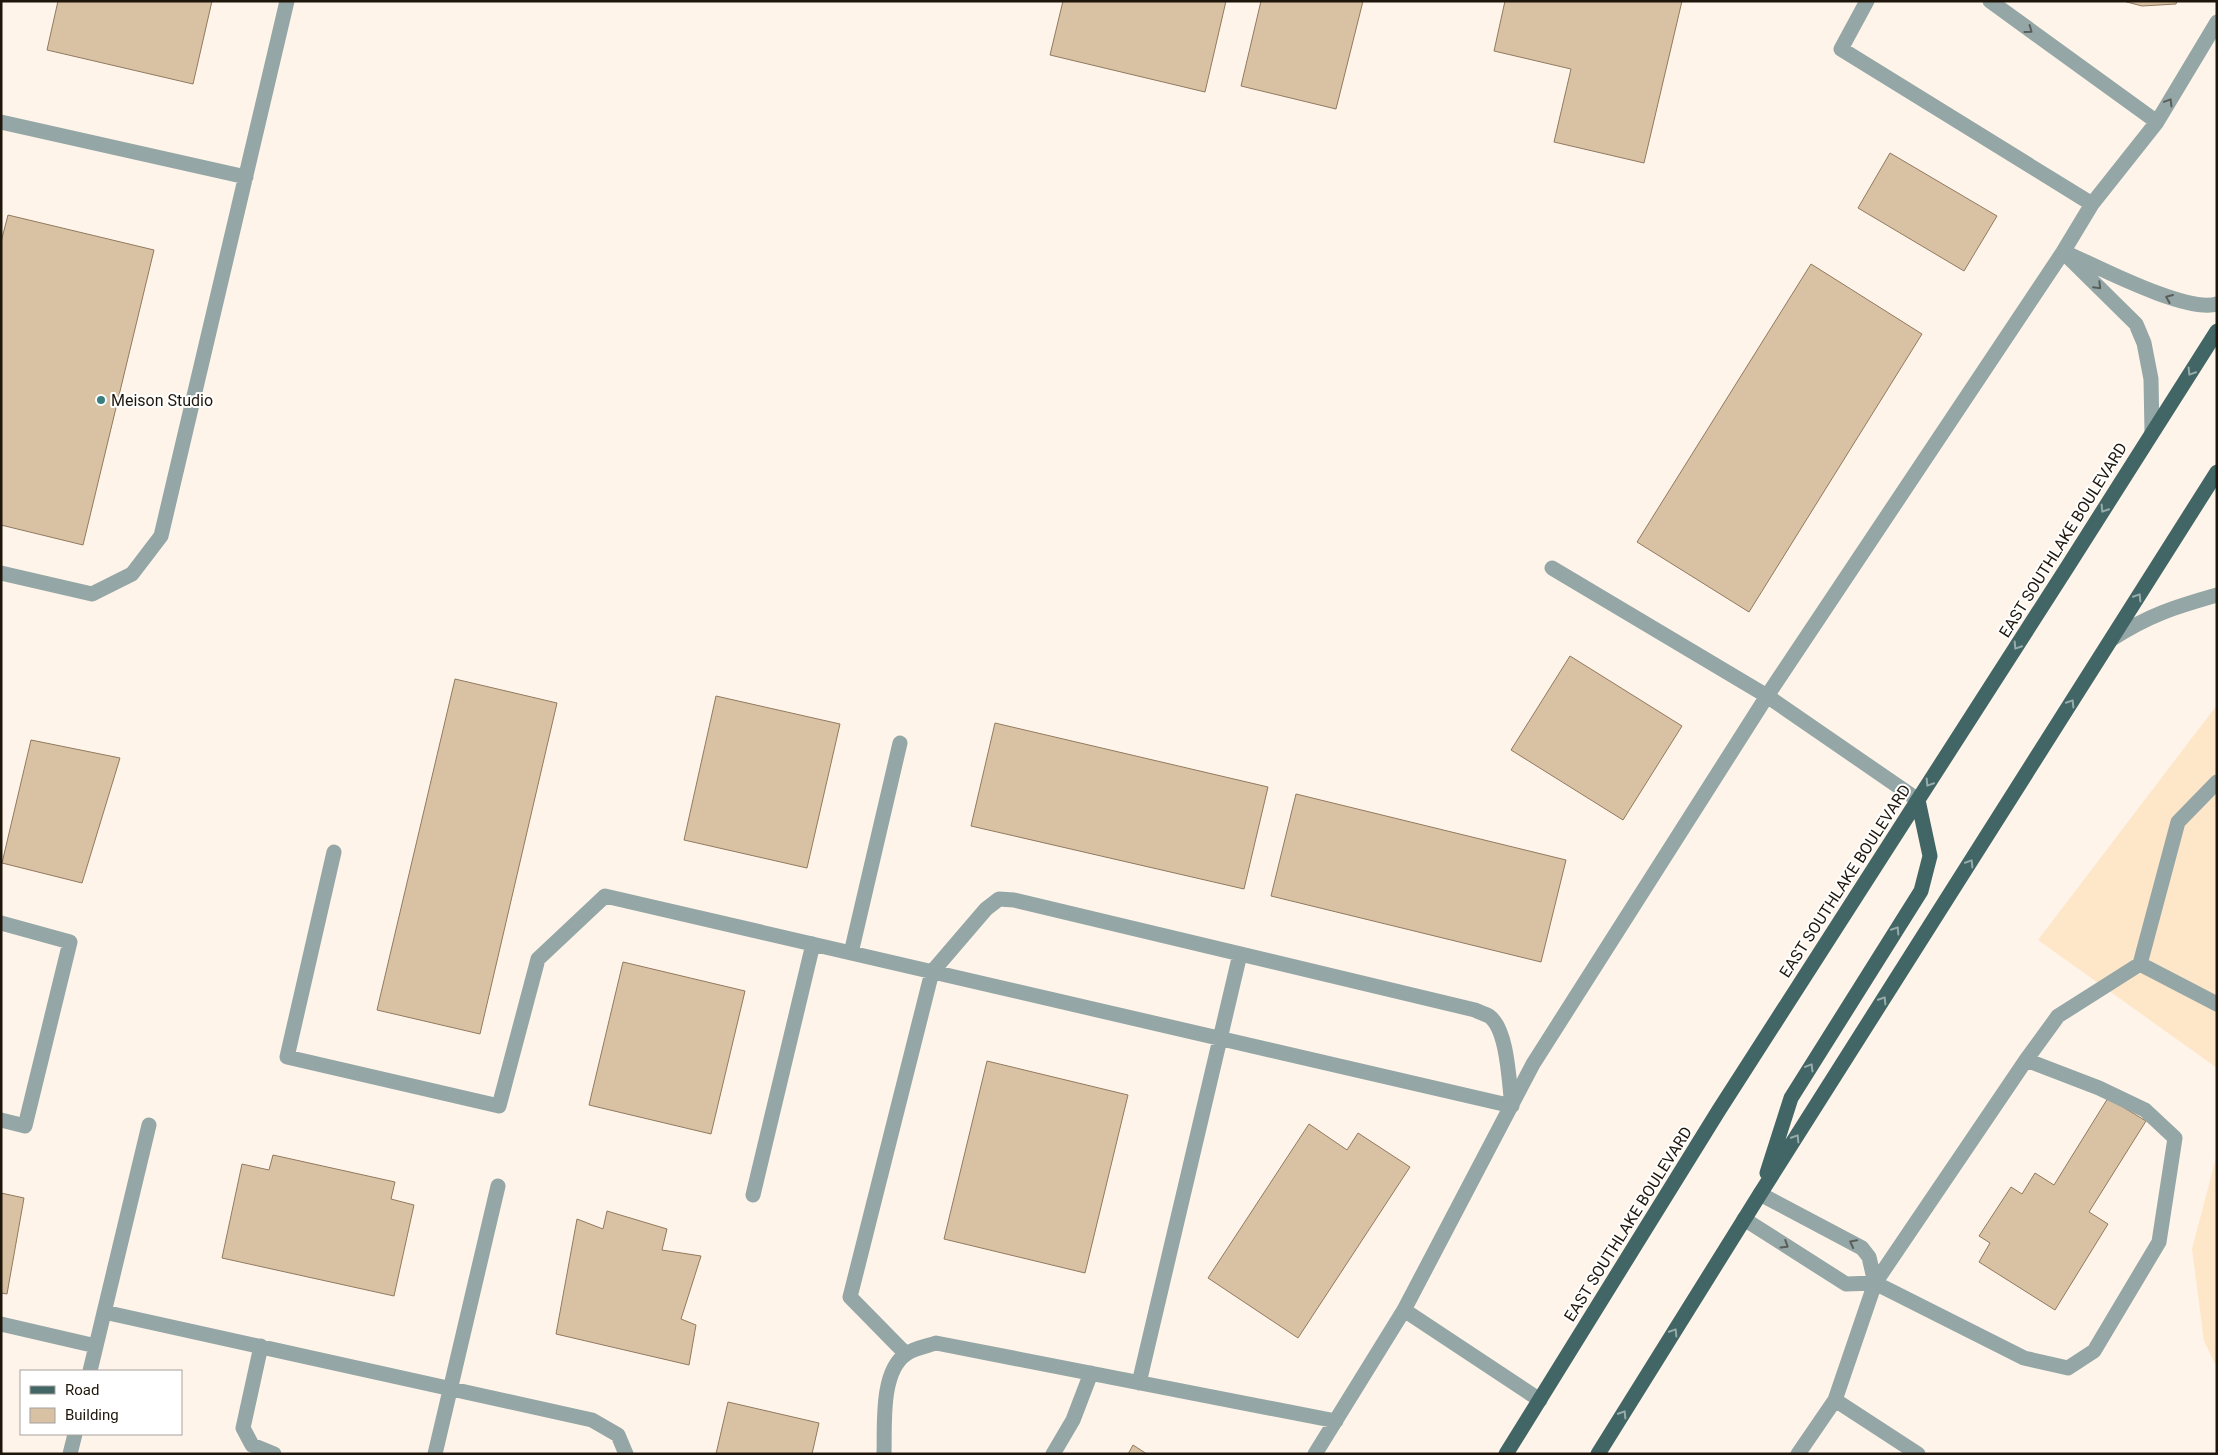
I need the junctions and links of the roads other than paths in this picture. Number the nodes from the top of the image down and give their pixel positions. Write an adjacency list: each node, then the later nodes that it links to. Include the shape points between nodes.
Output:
1 (287, 1): 7 (lane)
2 (1867, 1): 8 (lane, via 1841,49)
3 (1990, 1): 6 (lane, one-way to 6)
4 (2217, 22): 6 (lane, one-way to 4)
5 (1, 122): 7 (lane)
6 (2157, 122): 8 (lane)
7 (246, 177): 15 (lane, via 162,536 132,574 92,594)
8 (2092, 204): 9 (lane)
9 (2063, 252): 10 (lane, one-way to 9, via 2196,306 2176,301); 12 (lane, one-way to 12, via 2136,324 2144,343 2151,379); 18 (lane)
10 (2217, 304)
11 (2217, 331): 12 (main road, EAST SOUTHLAKE BOULEVARD, one-way to 12)
12 (2152, 432): 21 (main road, EAST SOUTHLAKE BOULEVARD, one-way to 21)
13 (2217, 472): 17 (main road, one-way to 13)
14 (1552, 568): 18 (lane)
15 (1, 573)
16 (2217, 596): 17 (lane, via 2164,611 2138,622)
17 (2112, 639): 36 (main road, one-way to 17)
18 (1767, 696): 21 (lane); 32 (lane, via 1533,1064)
19 (900, 744): 25 (lane)
20 (2217, 782): 27 (lane, via 2178,822)
21 (1918, 800): 36 (main road, one-way to 21, via 1791,1098 1921,891 1930,856); 50 (main road, EAST SOUTHLAKE BOULEVARD, via 1719,1110)
22 (334, 852): 24 (lane, via 287,1056 499,1106 538,959 605,896)
23 (1, 923): 33 (lane, via 70,942 25,1126)
24 (813, 944): 25 (lane); 37 (lane)
25 (851, 953): 28 (lane)
26 (1240, 954): 28 (lane, via 1014,900 998,899); 30 (lane); 32 (lane, via 1489,1016 1497,1025 1502,1039)
27 (2140, 964): 29 (lane); 31 (lane, via 2058,1016)
28 (932, 972): 30 (lane); 45 (lane, via 850,1297)
29 (2217, 1004)
30 (1219, 1038): 32 (lane); 48 (lane)
31 (2026, 1060): 39 (lane); 39 (lane, via 2145,1110 2175,1138 2159,1242 2094,1351 2068,1368 2024,1358)
32 (1512, 1106): 40 (lane)
33 (1, 1120)
34 (149, 1125): 41 (lane)
35 (498, 1186): 49 (lane)
36 (1760, 1194): 38 (main road); 39 (lane, one-way to 36, via 1869,1257 1862,1248)
37 (753, 1195)
38 (1744, 1219): 39 (lane, one-way to 39, via 1846,1284); 62 (main road, one-way to 38)
39 (1875, 1283): 51 (lane)
40 (1404, 1310): 50 (lane); 52 (lane)
41 (104, 1312): 43 (lane); 44 (lane)
42 (1, 1324): 43 (lane)
43 (96, 1346): 46 (lane)
44 (261, 1346): 49 (lane); 55 (lane, via 243,1428 252,1446)
45 (906, 1354): 47 (lane, via 936,1343); 58 (lane, via 892,1370 885,1401)
46 (90, 1370)
47 (1091, 1373): 48 (lane); 59 (lane, via 1073,1420)
48 (1139, 1383): 52 (lane)
49 (450, 1387): 56 (lane); 57 (lane, via 592,1420 618,1435)
50 (1540, 1400): 61 (main road, EAST SOUTHLAKE BOULEVARD)
51 (1835, 1400): 63 (lane); 64 (lane)
52 (1336, 1421): 60 (lane)
53 (75, 1435): 54 (lane)
54 (70, 1454)
55 (274, 1454)
56 (435, 1454)
57 (626, 1454)
58 (884, 1454)
59 (1053, 1454)
60 (1315, 1454)
61 (1506, 1454)
62 (1598, 1454)
63 (1798, 1454)
64 (1918, 1454)

